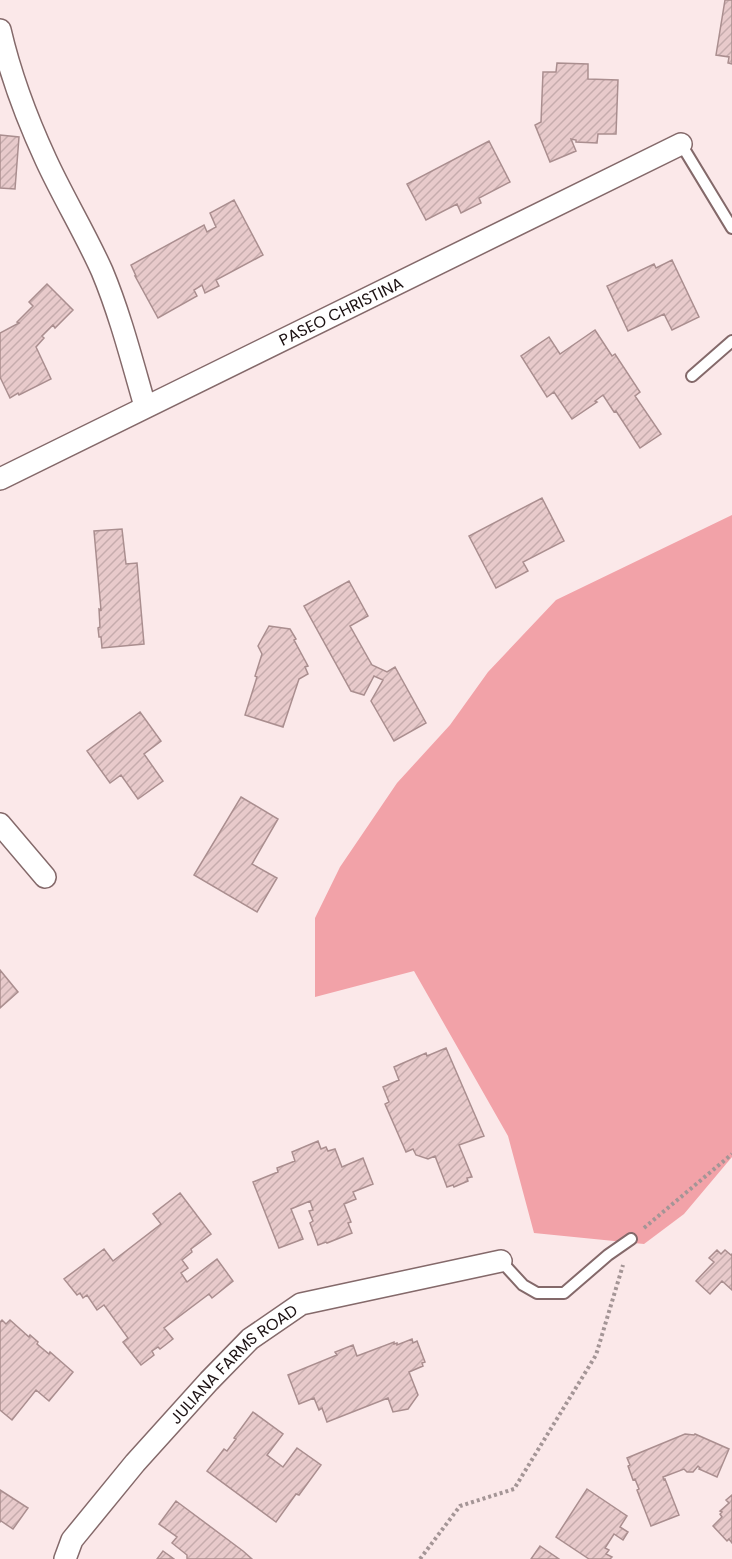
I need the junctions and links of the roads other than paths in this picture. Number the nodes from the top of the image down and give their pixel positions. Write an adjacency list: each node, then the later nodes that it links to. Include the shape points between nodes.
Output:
1 (0, 30): 6 (street, via 45,159 102,272)
2 (681, 144): 3 (lane); 6 (street, PASEO CHRISTINA)
3 (732, 228)
4 (732, 341): 5 (lane)
5 (692, 376)
6 (146, 406): 7 (street, PASEO CHRISTINA)
7 (0, 479)
8 (0, 824): 9 (street)
9 (45, 877)
10 (631, 1239): 11 (lane, via 564,1293 537,1293)
11 (501, 1261): 12 (street, JULIANA FARMS ROAD, via 301,1304 250,1339 209,1381 72,1540)
12 (65, 1559)

